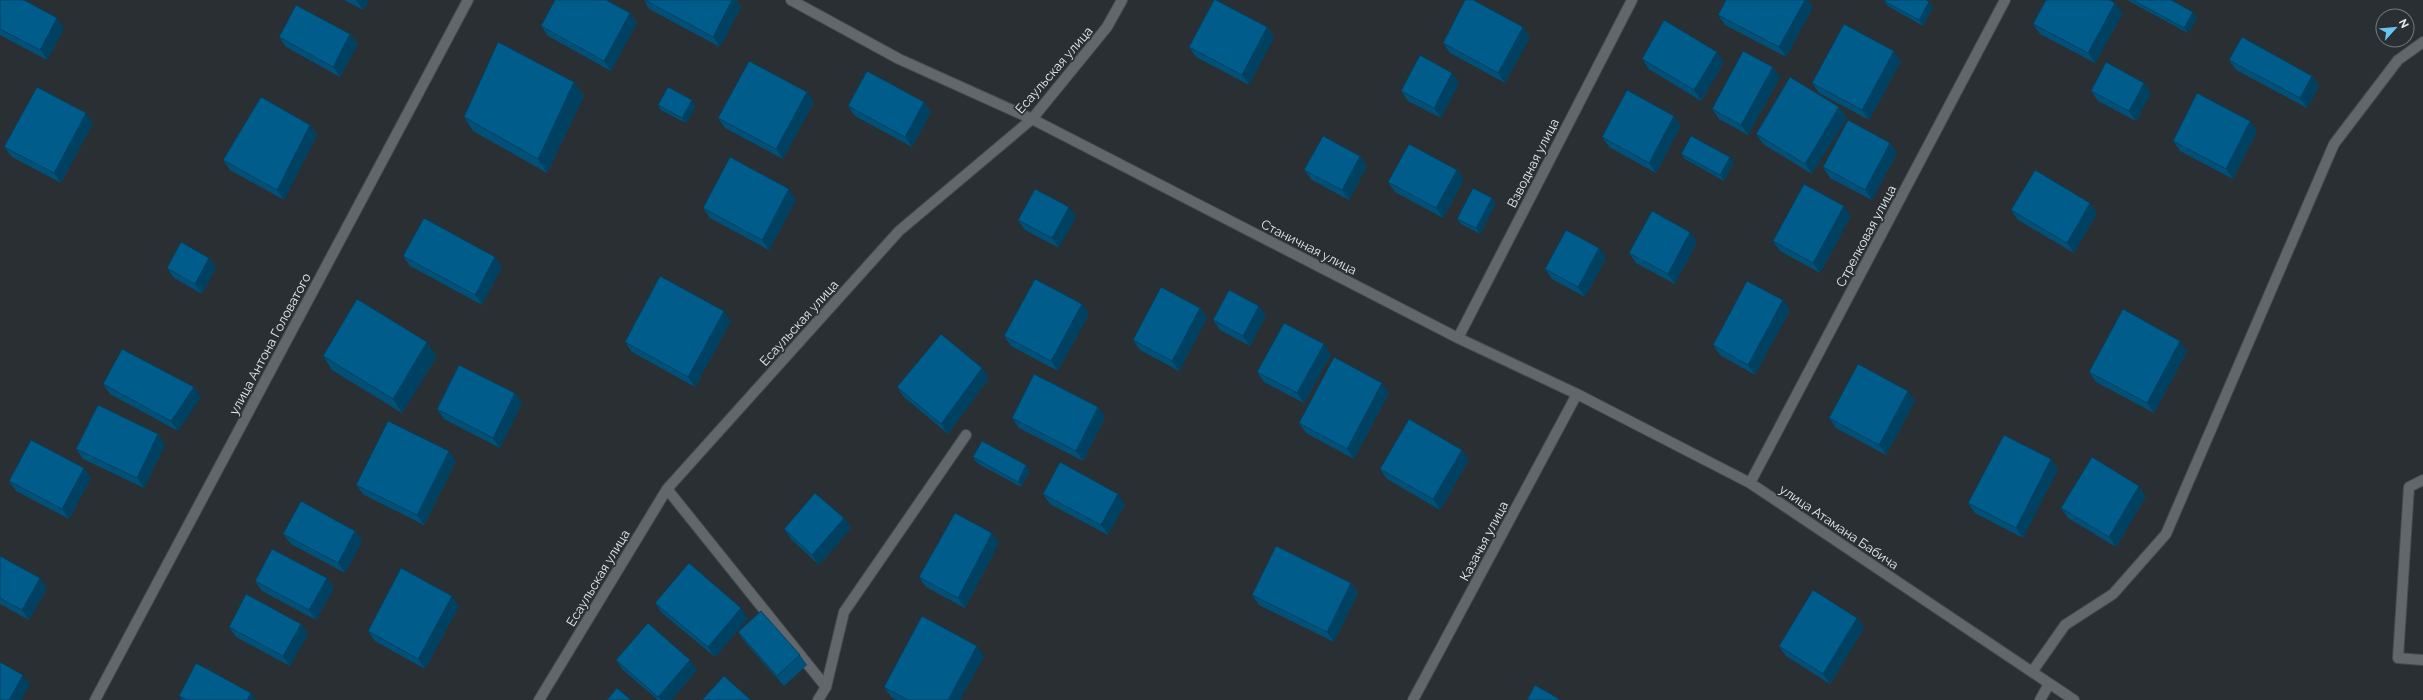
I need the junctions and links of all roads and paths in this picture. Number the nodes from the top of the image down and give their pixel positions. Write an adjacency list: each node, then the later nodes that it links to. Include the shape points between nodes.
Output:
1 (468, 0): 18 (street, улица Антона Головатого)
2 (791, 0): 7 (street, Станичная улица, via 899,59)
3 (1122, 0): 7 (street, Есаульская улица, via 1107,27)
4 (1632, 0): 8 (street, Взводная улица)
5 (2005, 0): 12 (street, Стрелковая улица)
6 (2423, 42): 15 (street, via 2398,60 2334,144 2166,534 2113,594 2065,625)
7 (1032, 118): 8 (street, Станичная улица); 13 (street, Есаульская улица, via 898,231)
8 (1458, 338): 9 (street, Станичная улица)
9 (1577, 394): 12 (street, улица Атамана Бабича); 21 (street, Казачья улица)
10 (966, 435): 17 (street, via 844,612)
11 (2423, 480): 14 (street, via 2409,487 2398,658)
12 (1750, 483): 15 (street, улица Атамана Бабича)
13 (667, 489): 17 (street); 19 (street, Есаульская улица)
14 (2423, 660)
15 (2032, 672): 16 (street, улица Атамана Бабича)
16 (2049, 684): 22 (street); 23 (street, улица Атамана Бабича)
17 (826, 687): 20 (street)
18 (95, 700)
19 (539, 700)
20 (818, 700)
21 (1412, 700)
22 (2040, 700)
23 (2074, 700)

